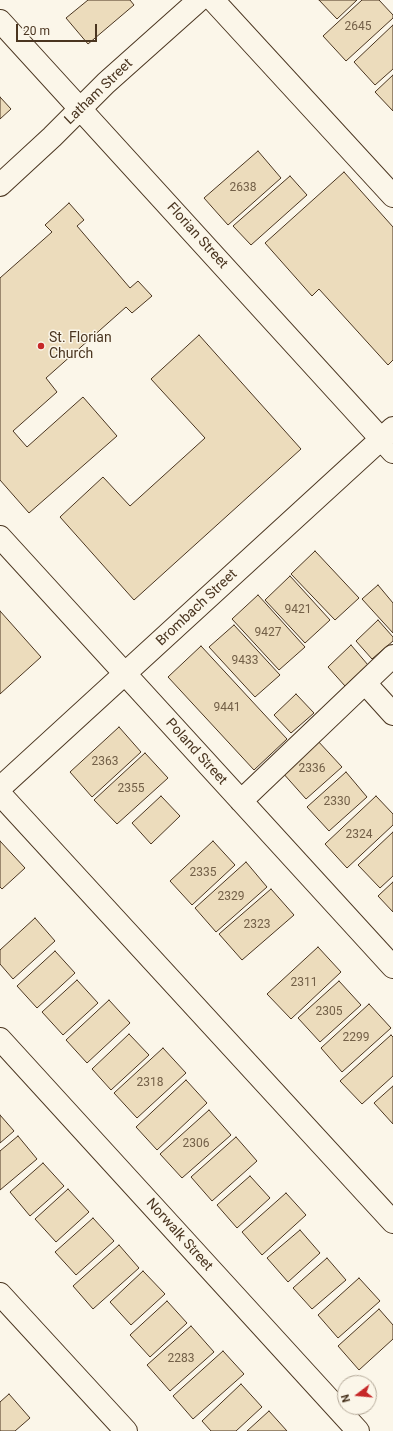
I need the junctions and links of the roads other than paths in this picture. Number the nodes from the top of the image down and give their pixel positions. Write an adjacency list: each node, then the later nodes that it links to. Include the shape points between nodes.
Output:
1 (199, 0): 4 (street, Latham Street)
2 (214, 0): 6 (street)
3 (0, 21): 4 (street, Florian Street)
4 (80, 108): 5 (street, Latham Street); 7 (street, Florian Street)
5 (0, 185)
6 (393, 196)
7 (389, 440): 10 (street, Brombach Street)
8 (0, 537): 10 (street, Poland Street)
9 (393, 656): 11 (street)
10 (125, 674): 13 (street, Brombach Street); 15 (street, Poland Street)
11 (365, 683): 12 (street); 15 (street)
12 (393, 714)
13 (0, 788)
14 (0, 794): 18 (street)
15 (241, 801): 16 (street, Poland Street)
16 (393, 967)
17 (0, 1039): 21 (street, Norwalk Street)
18 (393, 1222)
19 (0, 1294): 20 (street)
20 (126, 1431)
21 (358, 1431)

